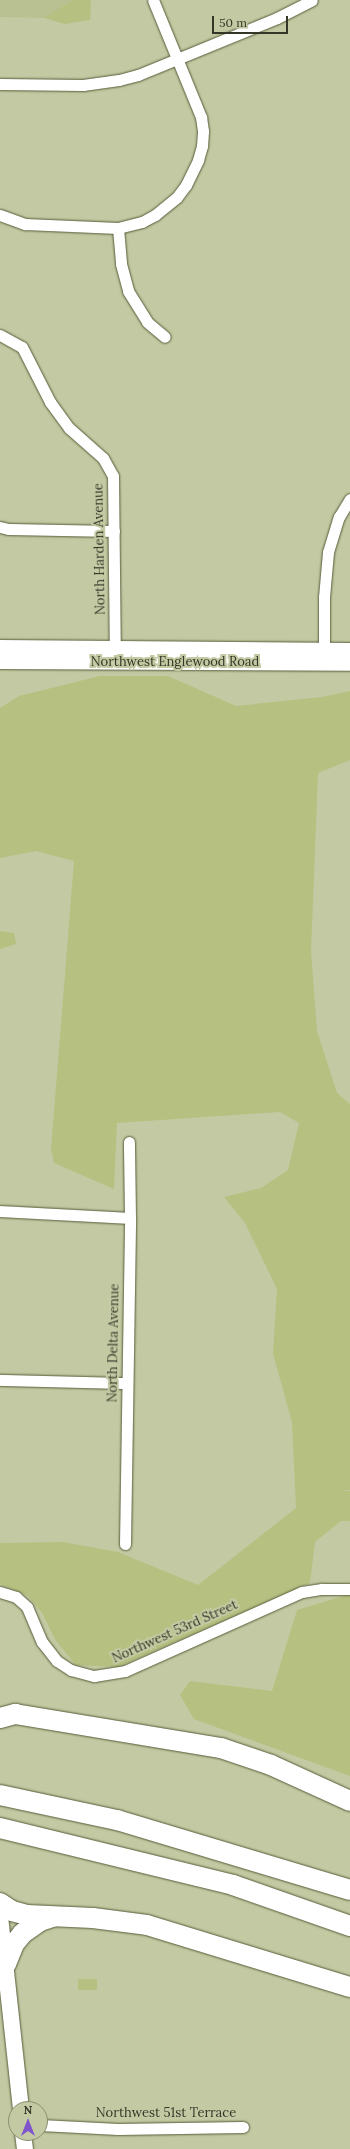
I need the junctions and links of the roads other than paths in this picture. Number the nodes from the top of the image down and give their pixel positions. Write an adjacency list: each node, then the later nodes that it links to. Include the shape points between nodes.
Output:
1 (153, 0): 3 (street)
2 (312, 0): 3 (street, via 277,18)
3 (178, 58): 4 (street, via 138,75 105,83); 6 (street, via 201,117 203,131 198,160 186,186 166,207 142,222)
4 (0, 84)
5 (0, 215): 6 (street, via 25,224)
6 (118, 228): 8 (street, via 121,264 128,291 147,322)
7 (0, 335): 11 (street, North Harden Avenue, via 22,347 50,402 69,428 103,458 113,476)
8 (164, 337)
9 (350, 499): 15 (street, via 339,516 328,552 324,597)
10 (0, 527): 11 (street)
11 (114, 531): 14 (street, North Harden Avenue)
12 (0, 648): 14 (main road, Northwest Englewood Road)
13 (350, 651): 15 (main road, Northwest Englewood Road)
14 (115, 656): 15 (main road, Northwest Englewood Road); 16 (main road, Northwest Englewood Road)
15 (324, 657): 17 (main road, Northwest Englewood Road)
16 (0, 661)
17 (350, 663)
18 (129, 1142): 20 (street, North Delta Avenue)
19 (0, 1211): 20 (street)
20 (130, 1218): 22 (street, North Delta Avenue)
21 (0, 1380): 22 (street)
22 (127, 1383): 23 (street, North Delta Avenue)
23 (125, 1544)
24 (350, 1589): 25 (street, Northwest 53rd Street, via 302,1592 125,1671 94,1676 71,1670 57,1661 42,1642 27,1607 16,1597)
25 (0, 1592)
26 (5, 1713): 28 (highway, via 221,1748 271,1764)
27 (0, 1794): 30 (highway, via 117,1820)
28 (350, 1801)
29 (0, 1828): 34 (highway, via 233,1885)
30 (350, 1890)
31 (0, 1903): 33 (highway, via 12,1911)
32 (0, 1916): 35 (main road)
33 (52, 1917): 35 (highway, via 40,1921 23,1933 14,1944); 36 (highway, via 93,1918 146,1925)
34 (350, 1926)
35 (6, 1964): 37 (main road)
36 (350, 1987)
37 (20, 2101)
38 (48, 2125): 39 (street, Northwest 51st Terrace, via 118,2129)
39 (243, 2127)

